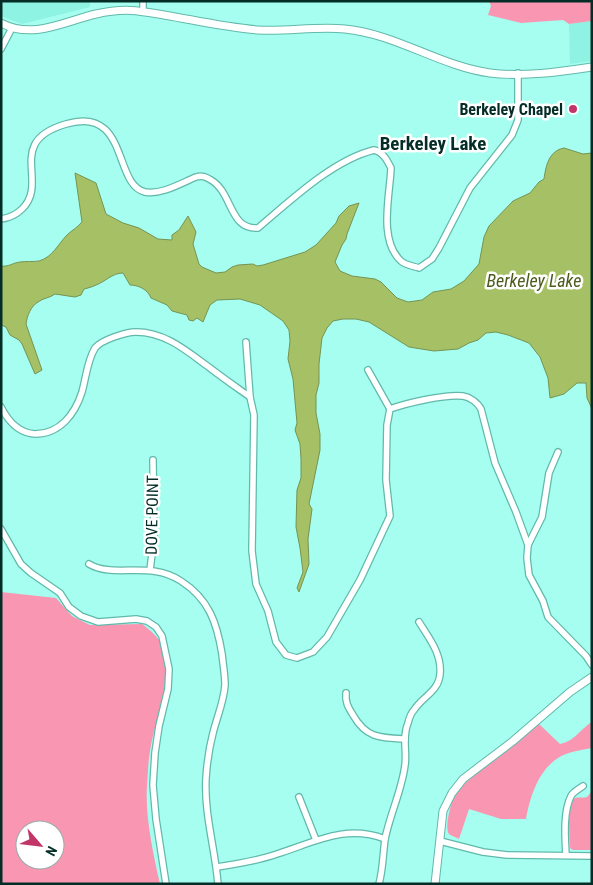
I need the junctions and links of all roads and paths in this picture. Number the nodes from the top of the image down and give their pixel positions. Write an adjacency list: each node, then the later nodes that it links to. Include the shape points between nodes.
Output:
1 (143, 1): 2 (street)
2 (143, 11): 4 (street, via 111,11 34,30); 7 (street, via 255,29 346,29 402,43 461,66 488,73)
3 (1, 23): 4 (street)
4 (12, 28): 5 (street)
5 (1, 49)
6 (592, 67): 7 (street)
7 (518, 74): 8 (street, via 518,120 512,135 470,188 432,259 419,268 402,263 394,252 387,233 391,168 381,153 374,150 362,153 324,175 258,228 250,229 238,221 223,192 207,178 196,177 152,192 135,187 107,131 96,123 81,121 65,124 41,136 30,157 32,186 29,202 8,218)
8 (1, 218)
9 (246, 342): 11 (street)
10 (368, 370): 13 (street)
11 (250, 397): 12 (street, via 186,349 160,336 136,332 115,337 95,348 73,413 59,427 44,434 32,434 13,425); 13 (street, via 254,415 252,551 256,584 268,611 276,642 286,655 297,658 313,652 327,636 364,573 390,516 386,480)
12 (1, 407)
13 (390, 409): 17 (street, via 451,396 464,396 479,406 495,463)
14 (558, 452): 17 (street, via 549,474 542,517)
15 (153, 460): 19 (street, DOVE POINT, via 154,538)
16 (1, 529): 33 (street, via 21,564 60,593 69,607 81,616 98,622 147,621 162,636 169,669 168,689 159,726 153,785)
17 (528, 545): 21 (street, via 529,575 548,617)
18 (89, 564): 19 (street, via 98,569)
19 (150, 570): 32 (street, via 168,574 188,586 207,607 218,631 225,685 210,745 206,780 206,801)
20 (419, 622): 24 (street, via 437,653 440,677 435,689 414,710)
21 (592, 664)
22 (592, 677): 29 (street, via 463,779 443,810)
23 (346, 693): 24 (street, via 347,705 360,727 375,736)
24 (404, 739): 27 (street, via 404,772)
25 (583, 786): 30 (street, via 572,794 569,802)
26 (299, 797): 28 (street)
27 (385, 839): 28 (street, via 347,833); 35 (street)
28 (316, 840): 32 (street, via 254,861)
29 (440, 841): 30 (street, via 507,856); 36 (street)
30 (566, 854): 31 (street)
31 (592, 856)
32 (217, 868): 34 (street)
33 (166, 884)
34 (218, 884)
35 (379, 884)
36 (435, 884)

